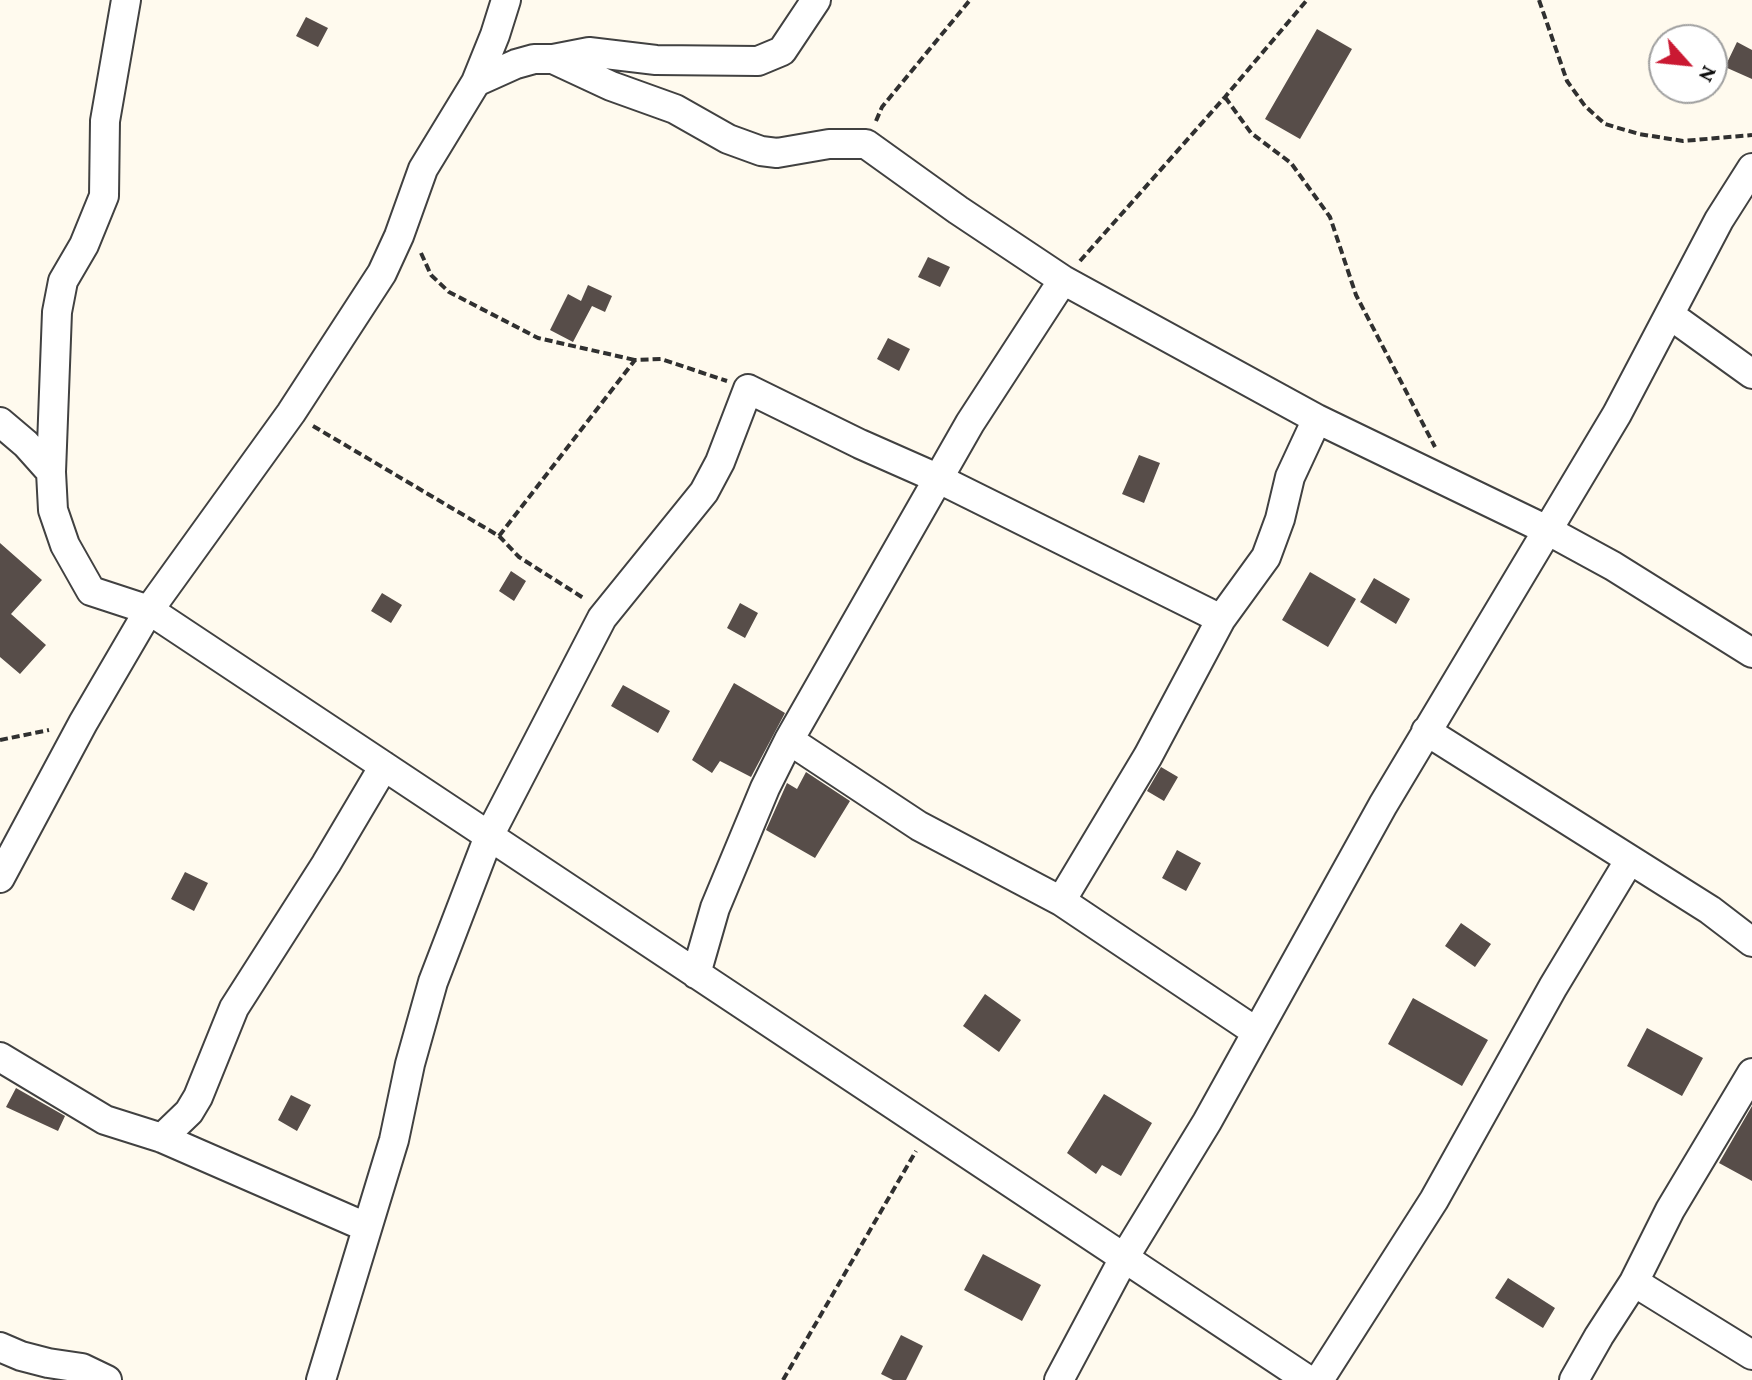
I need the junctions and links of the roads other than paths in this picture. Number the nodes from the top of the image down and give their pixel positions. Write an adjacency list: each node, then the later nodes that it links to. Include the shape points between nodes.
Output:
1 (126, 0): 12 (street, via 105,121 104,196 63,281 57,312)
2 (506, 0): 5 (street)
3 (816, 0): 4 (street, via 782,51 758,61 656,60 589,52)
4 (553, 59): 5 (street, via 516,64); 7 (street, via 761,151 866,144)
5 (476, 82): 15 (street, via 423,169 382,273 291,413)
6 (1752, 168): 8 (street)
7 (1063, 280): 10 (street); 13 (street)
8 (1670, 315): 9 (street); 14 (street)
9 (1752, 374)
10 (1317, 419): 14 (street); 16 (street, via 1290,477 1266,557)
11 (0, 422): 12 (street)
12 (51, 472): 15 (street, via 53,510 65,545 91,591)
13 (937, 478): 16 (street); 19 (street); 21 (street, via 748,389 704,492 602,618)
14 (1547, 530): 17 (street); 18 (street)
15 (149, 610): 20 (street); 23 (street)
16 (1221, 619): 24 (street, via 1148,756)
17 (1752, 653)
18 (1426, 731): 22 (street); 27 (street)
19 (789, 740): 24 (street, via 919,826); 26 (street, via 715,908)
20 (384, 766): 21 (street); 30 (street, via 234,1008 198,1097)
21 (489, 836): 26 (street); 31 (street, via 433,982 394,1140)
22 (1629, 861): 25 (street); 40 (street, via 1434,1200)
23 (0, 878)
24 (1061, 901): 27 (street)
25 (1752, 942)
26 (696, 974): 32 (street)
27 (1255, 1031): 32 (street)
28 (0, 1057): 30 (street, via 105,1120)
29 (1752, 1073): 33 (street, via 1670,1210)
30 (162, 1138): 31 (street)
31 (366, 1227): 37 (street)
32 (1124, 1258): 38 (street); 39 (street)
33 (1634, 1282): 35 (street); 41 (street)
34 (0, 1347): 36 (street, via 82,1368)
35 (1752, 1355)
36 (107, 1380)
37 (321, 1380)
38 (1059, 1380)
39 (1308, 1380)
40 (1319, 1380)
41 (1574, 1380)

